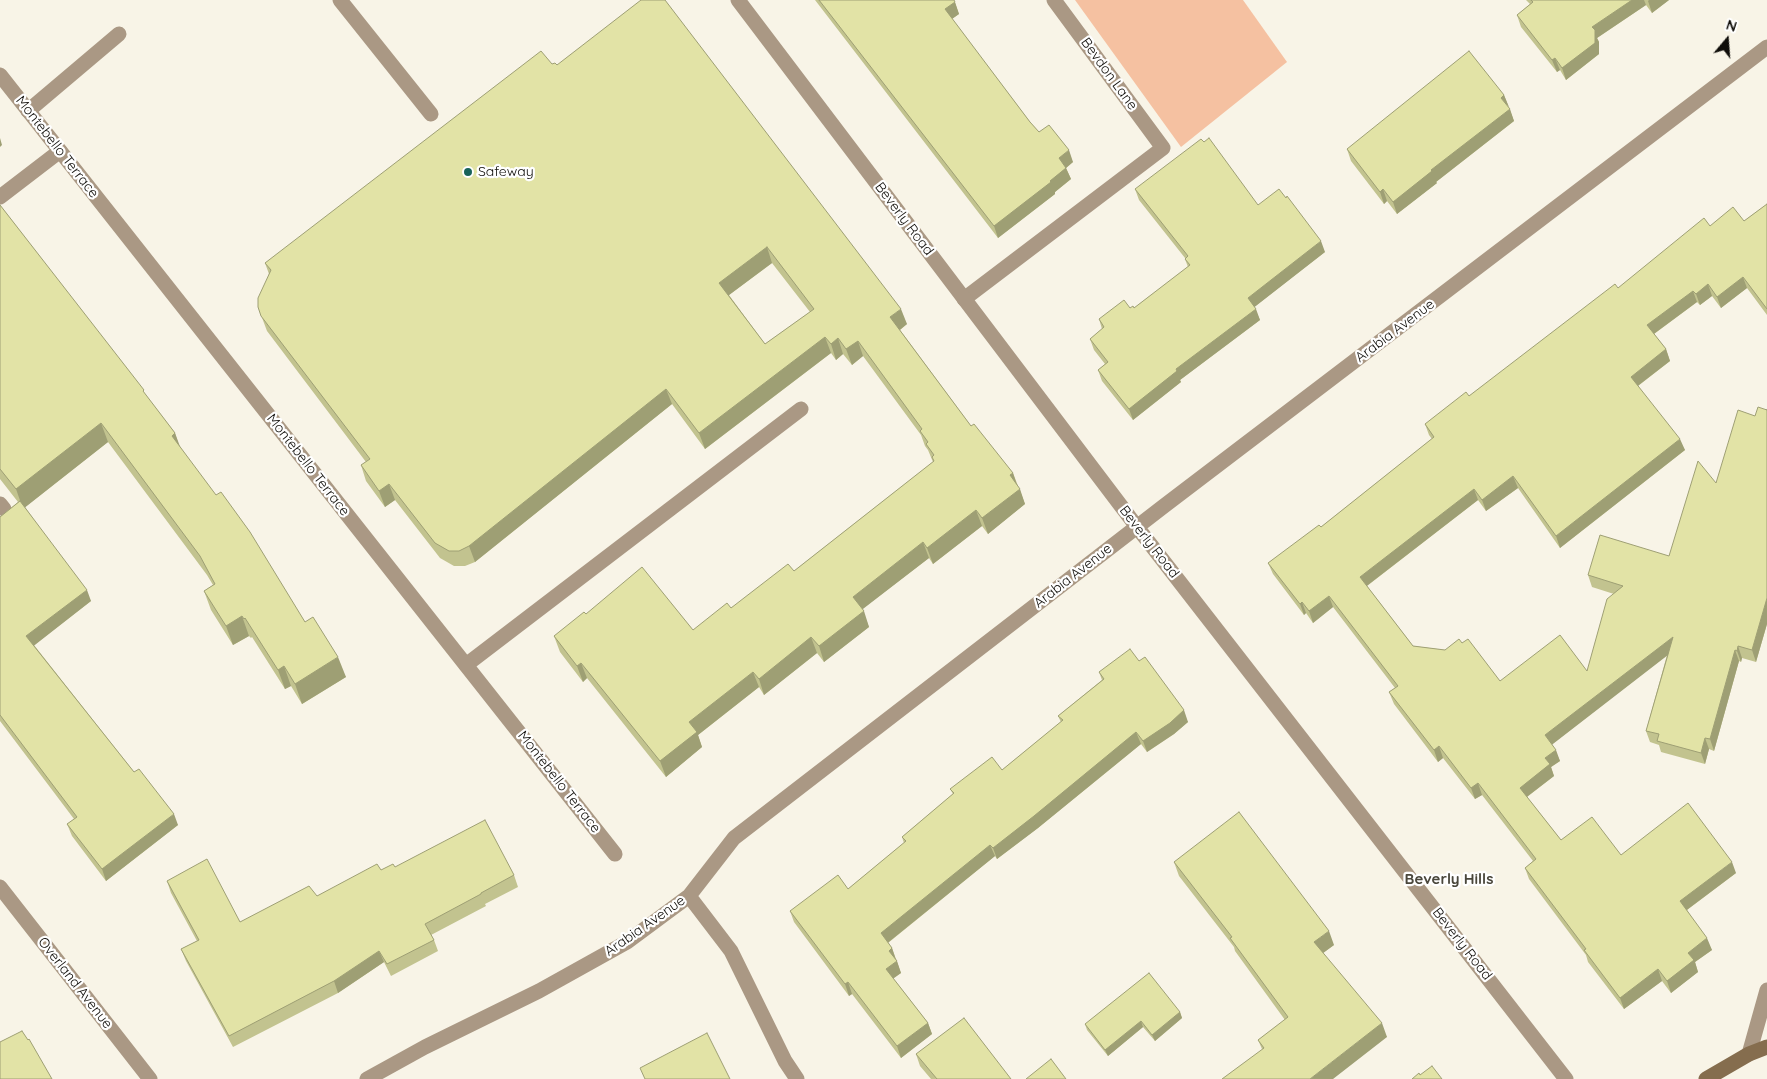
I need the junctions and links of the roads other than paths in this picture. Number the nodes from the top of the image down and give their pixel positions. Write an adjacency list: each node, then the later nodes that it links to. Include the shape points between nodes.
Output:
1 (340, 0): 8 (street)
2 (738, 0): 11 (street, Beverly Road)
3 (1054, 0): 11 (street, Bevdon Lane, via 1163,148)
4 (120, 34): 7 (street)
5 (1767, 47): 13 (street, Arabia Avenue)
6 (0, 75): 7 (street, Montebello Terrace)
7 (28, 111): 9 (street, Montebello Terrace)
8 (431, 114)
9 (60, 151): 10 (street); 14 (street, Montebello Terrace)
10 (0, 198)
11 (964, 298): 13 (street, Beverly Road)
12 (801, 409): 14 (street)
13 (1137, 527): 17 (street, Arabia Avenue, via 734,838); 24 (street, Beverly Road)
14 (466, 665): 15 (street, Montebello Terrace)
15 (615, 854)
16 (0, 887): 21 (street, Overland Avenue)
17 (688, 896): 22 (street, Arabia Avenue, via 627,942); 23 (street, via 731,950)
18 (1767, 990): 20 (street)
19 (1767, 1047): 20 (main road)
20 (1748, 1054): 25 (main road)
21 (150, 1079)
22 (367, 1079)
23 (797, 1079)
24 (1566, 1079)
25 (1706, 1079)

